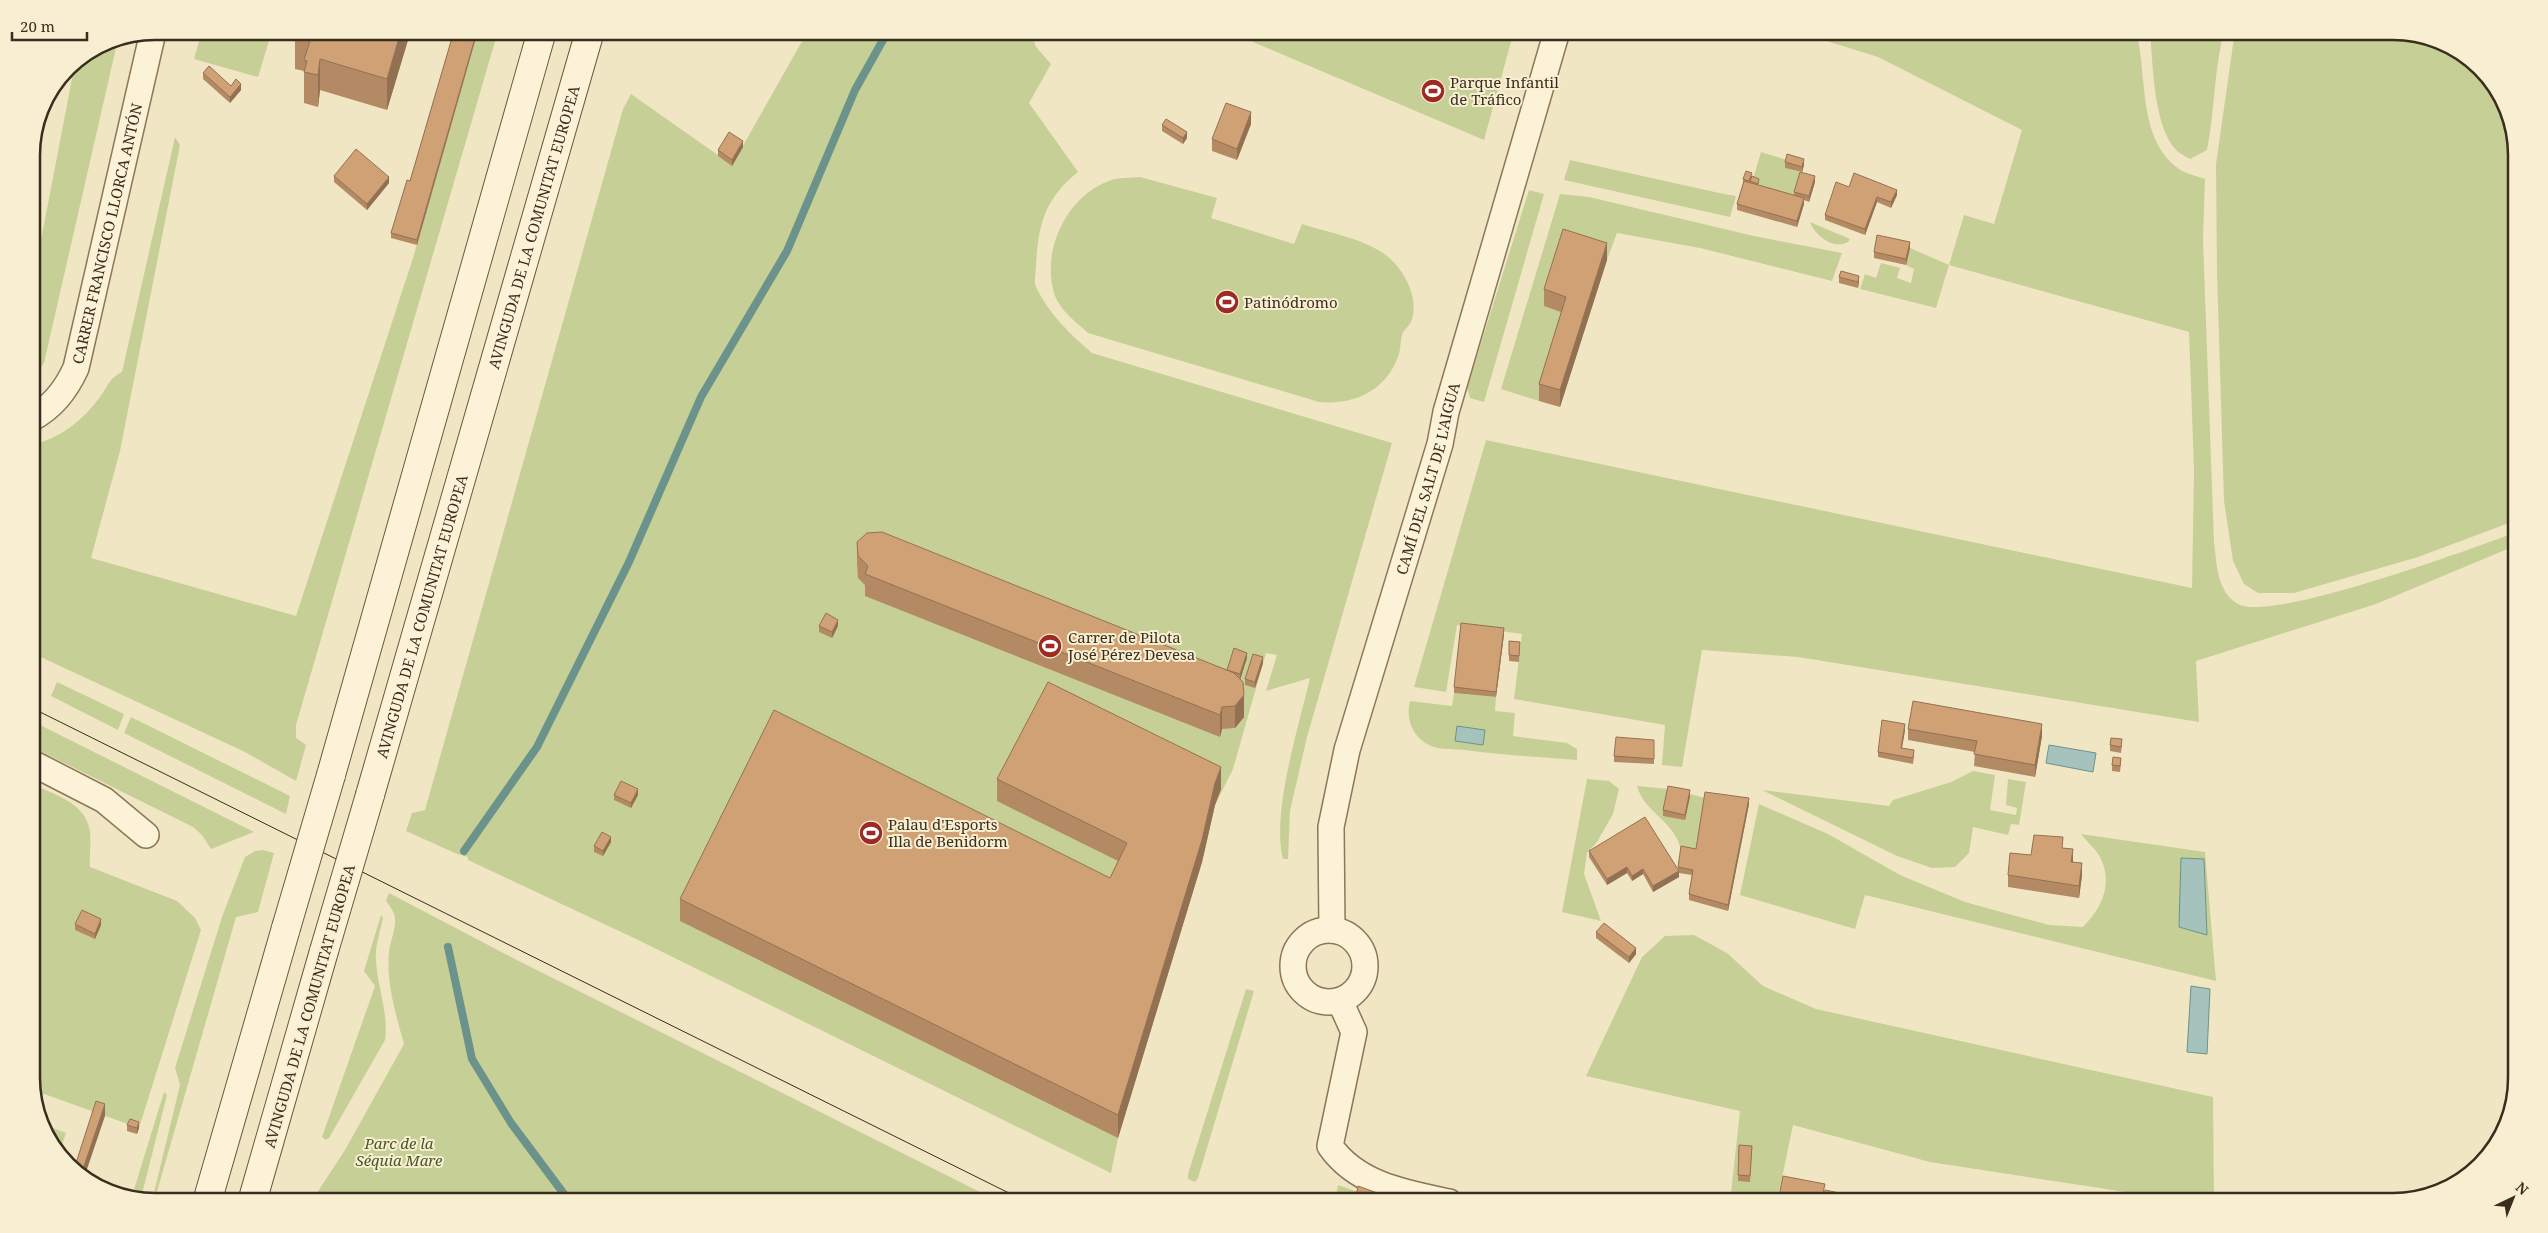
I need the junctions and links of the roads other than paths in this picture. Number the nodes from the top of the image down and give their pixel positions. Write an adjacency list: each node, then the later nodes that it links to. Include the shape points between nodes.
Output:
1 (150, 40): 5 (street, CARRER FRANCISCO LLORCA ANTÓN, via 76,368 69,385)
2 (539, 40): 10 (main road, bridge, via 332,775)
3 (587, 40): 11 (main road, AVINGUDA DE LA COMUNITAT EUROPEA, bridge)
4 (1554, 40): 8 (street, CAMÍ DEL SALT DE L'AIGUA, via 1446,412 1440,444 1347,750 1331,826)
5 (40, 414)
6 (40, 767): 7 (street, via 104,800)
7 (146, 835)
8 (1332, 930): 9 (street, via 1341,932 1356,943 1365,964 1358,987); 9 (street, via 1305,938 1295,955 1294,974 1298,985 1316,1000)
9 (1340, 1001): 12 (street, via 1354,1032 1330,1146 1340,1160 1379,1184)
10 (210, 1193)
11 (255, 1193)
12 (1414, 1193)

